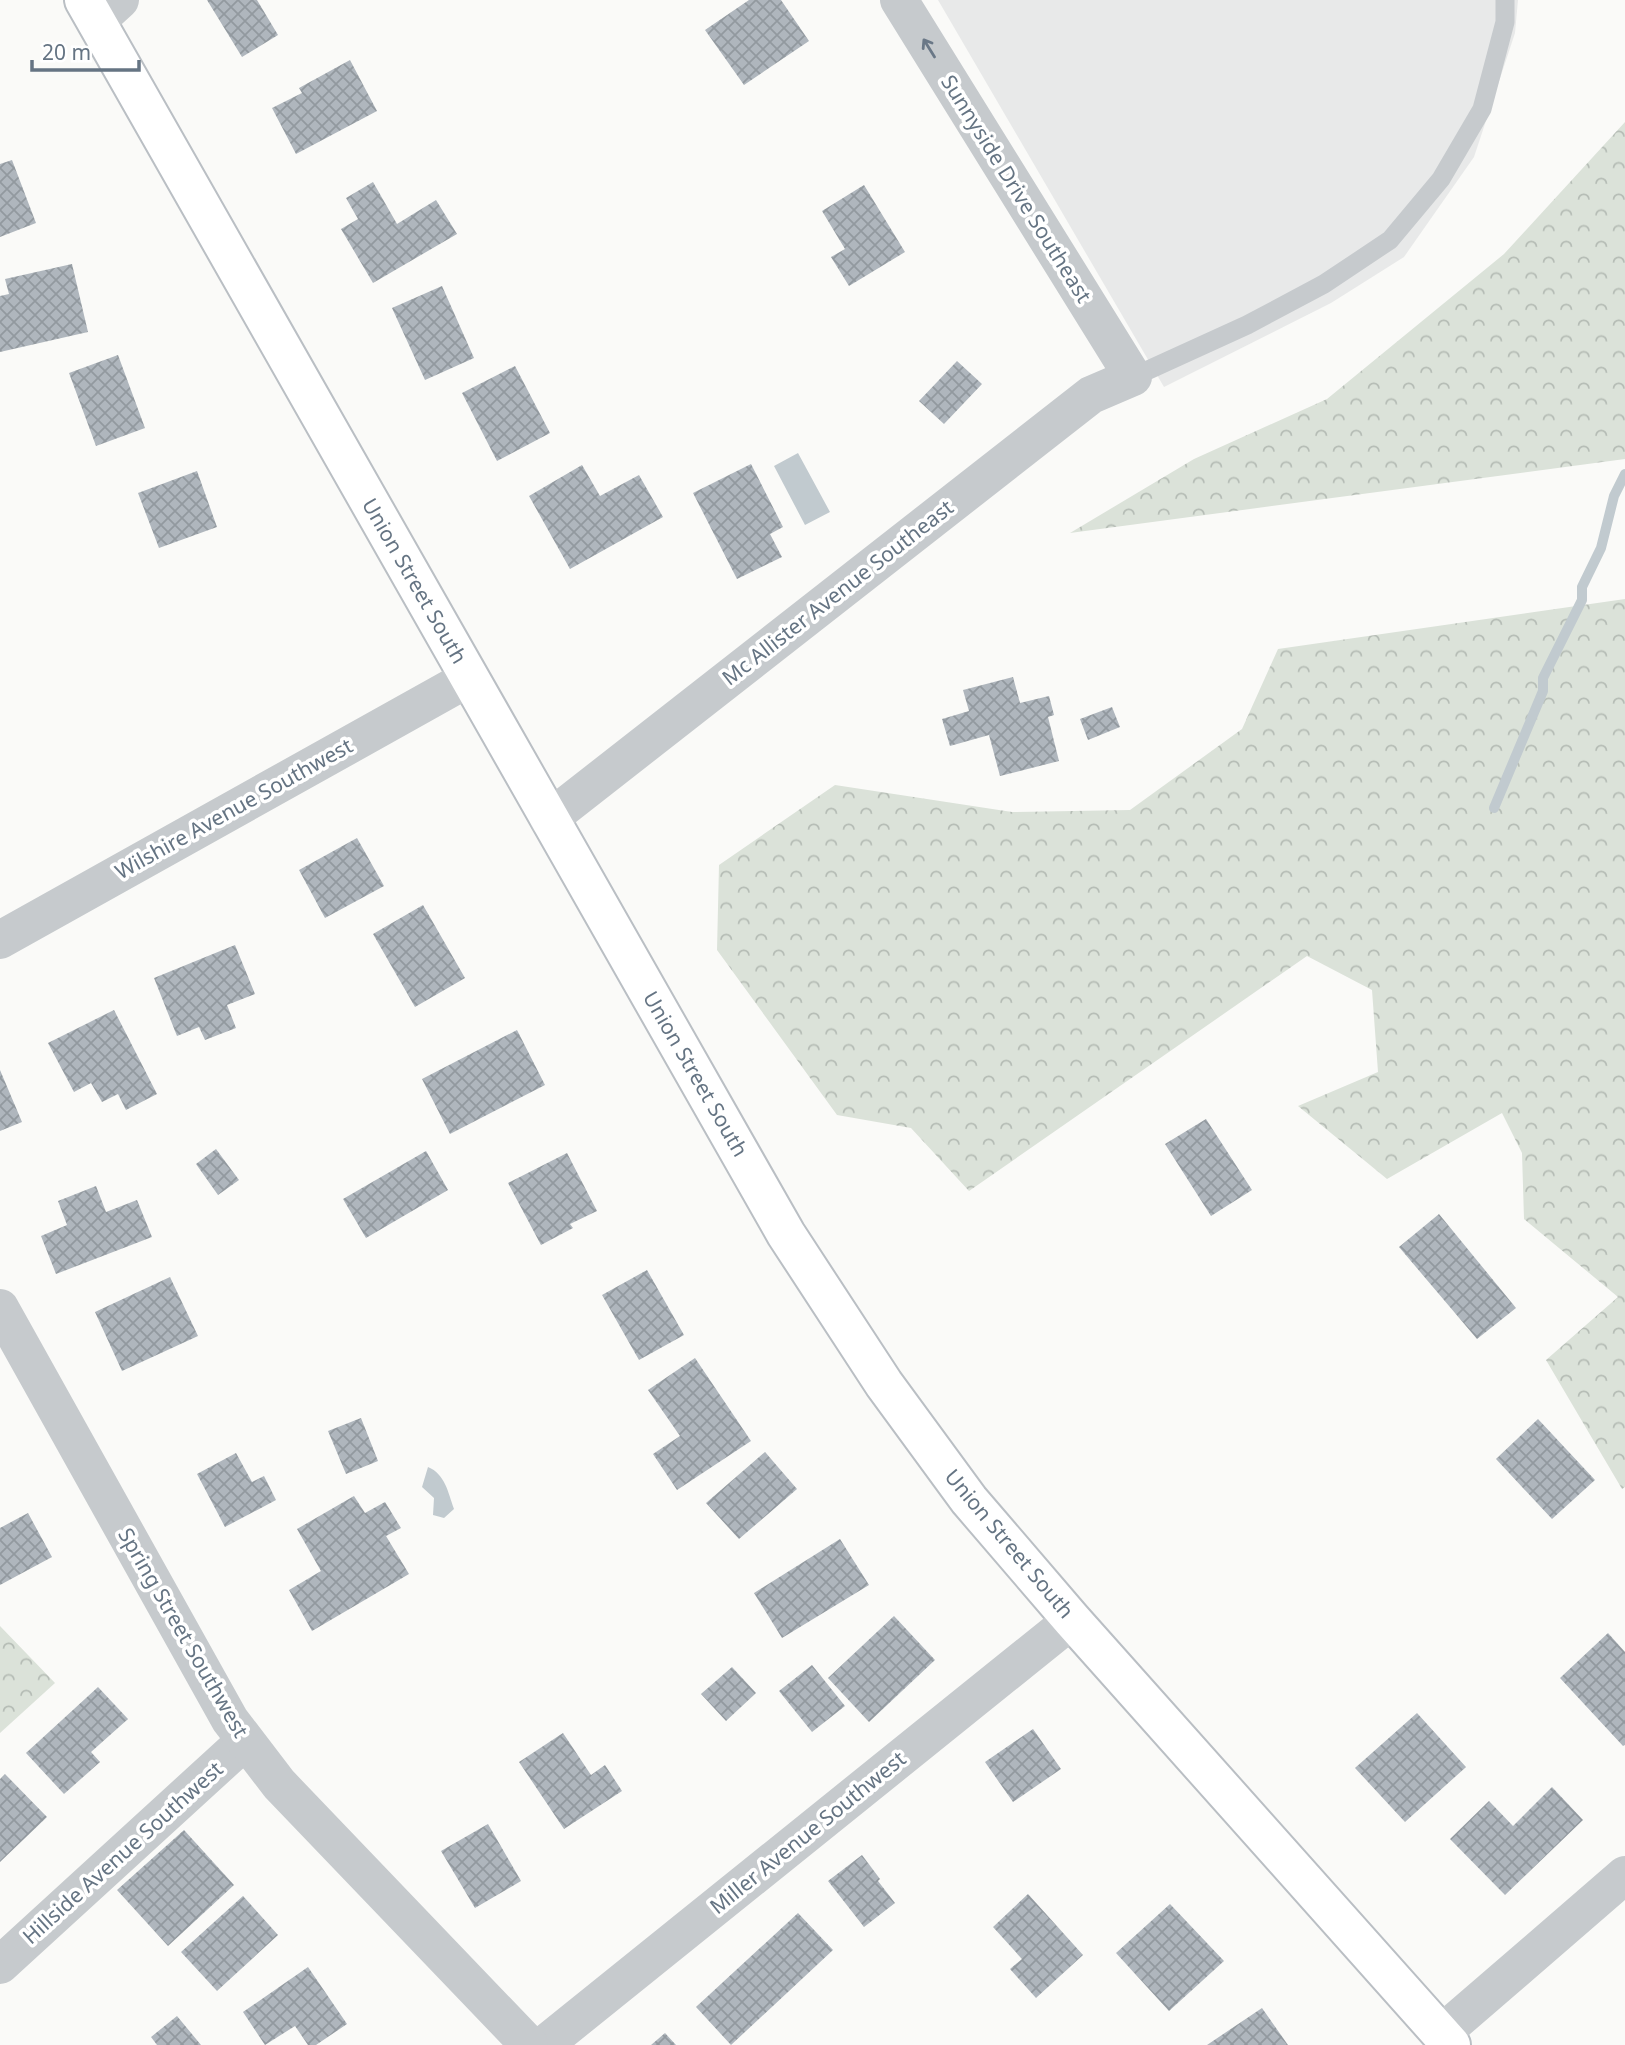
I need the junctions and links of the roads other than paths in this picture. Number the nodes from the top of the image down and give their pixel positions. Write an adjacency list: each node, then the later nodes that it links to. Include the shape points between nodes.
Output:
1 (899, 0): 4 (street, Sunnyside Drive Southeast, one-way to 1)
2 (1504, 0): 4 (lane, via 1504,22 1482,109 1441,179 1390,240 1313,290)
3 (100, 7): 5 (main road, Union Street South)
4 (1133, 377): 6 (street, Mc Allister Avenue Southeast, via 1091,395)
5 (469, 678): 6 (main road, Union Street South); 7 (street, Wilshire Avenue Southwest)
6 (549, 819): 9 (main road, Union Street South, via 786,1234 884,1384 969,1500)
7 (0, 940)
8 (0, 1308): 10 (street, Spring Street Southwest)
9 (1072, 1620): 13 (main road, Union Street South); 15 (street, Miller Avenue Southwest)
10 (245, 1741): 12 (street, Hillside Avenue Southwest); 14 (street, Spring Street Southwest, via 279,1784)
11 (1625, 1875): 13 (street)
12 (0, 1965)
13 (1446, 2039)
14 (529, 2045)
15 (544, 2045)

